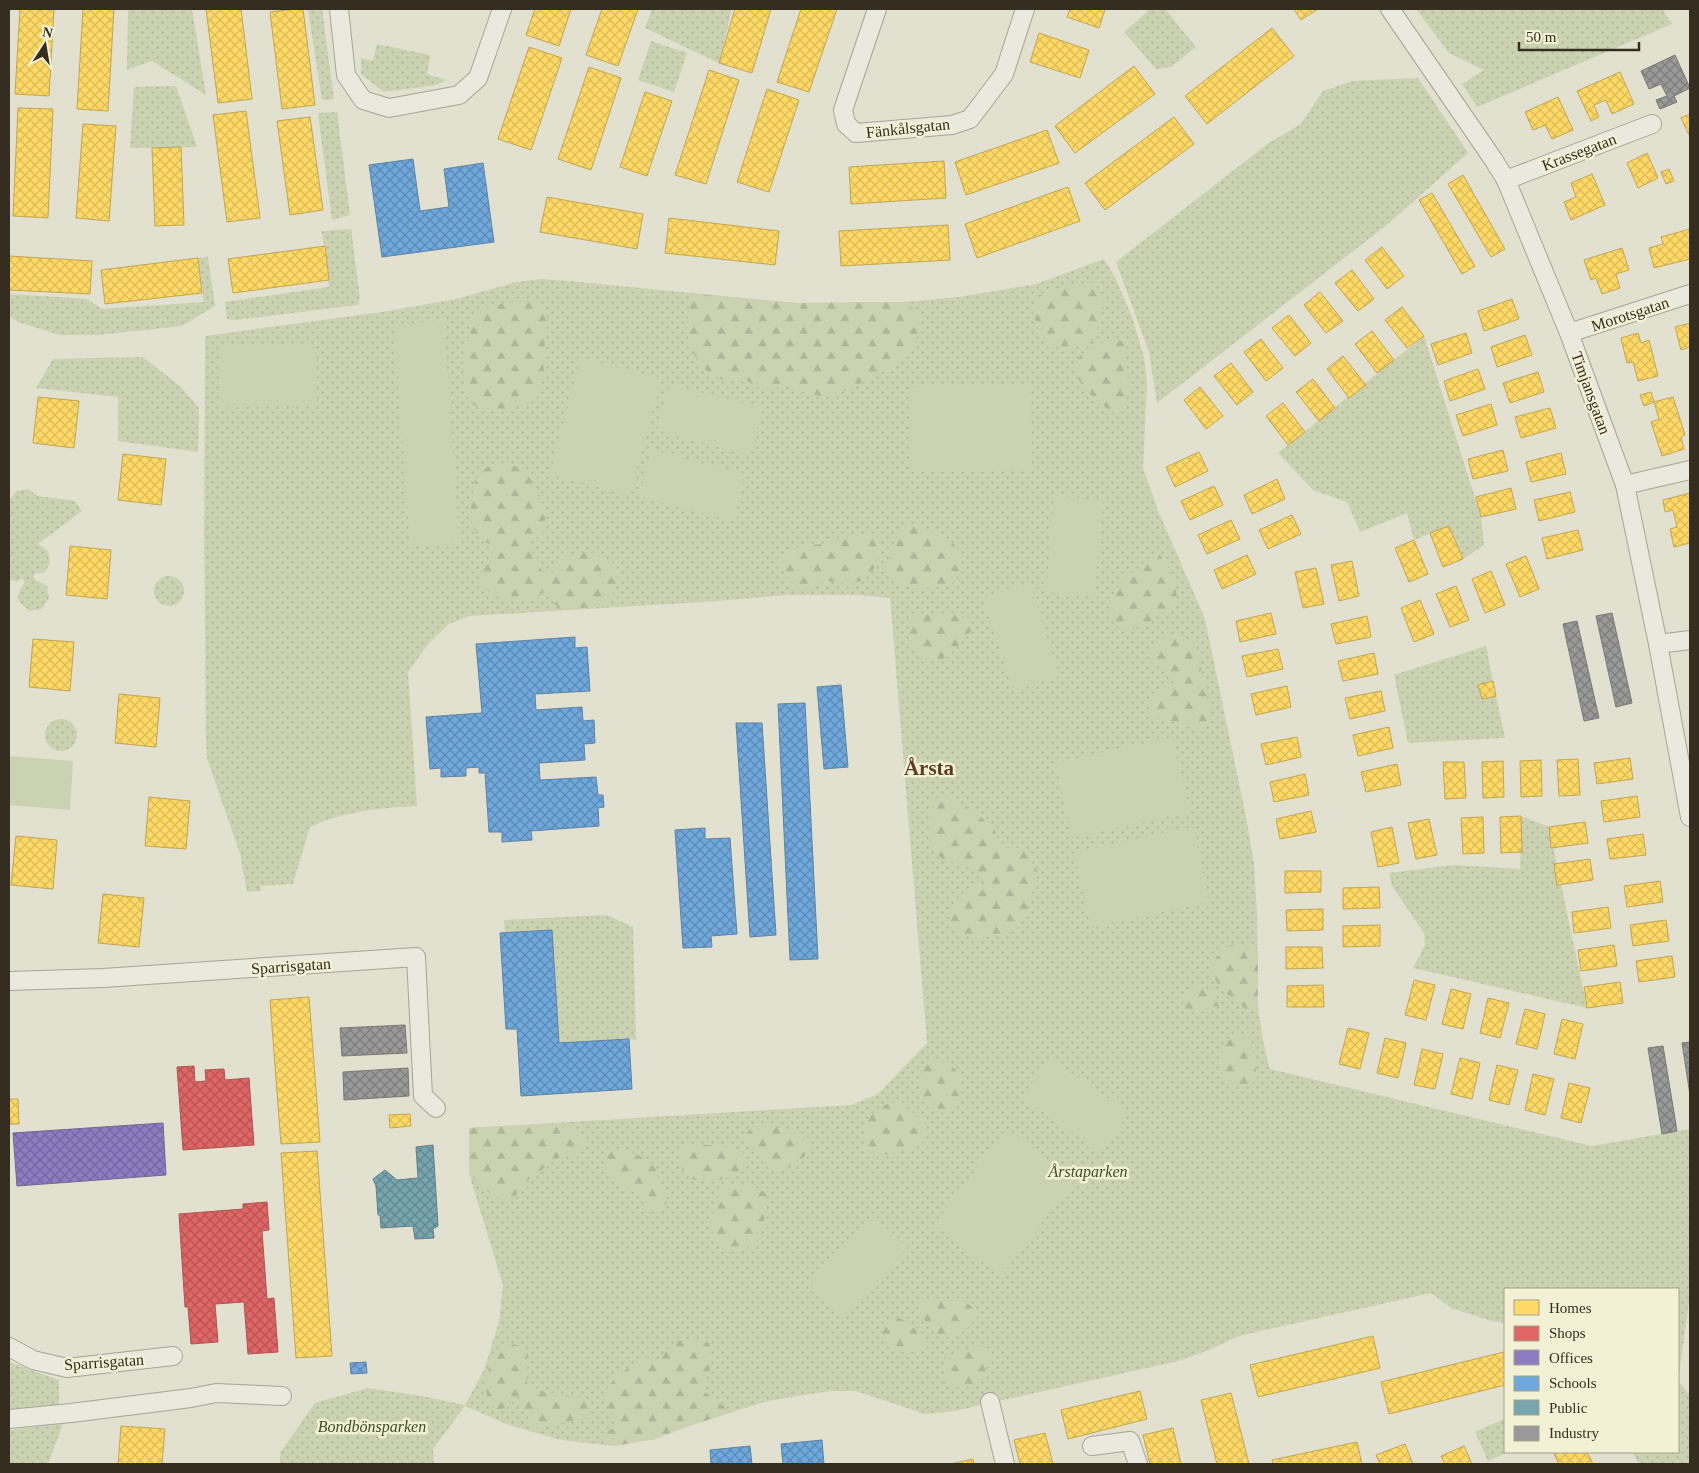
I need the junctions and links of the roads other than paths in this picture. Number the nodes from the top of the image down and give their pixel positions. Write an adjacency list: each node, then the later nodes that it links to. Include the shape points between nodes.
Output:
1 (339, 9): 2 (street, via 346,75 363,100 389,108 459,95 478,78)
2 (502, 9)
3 (877, 9): 4 (street, Fänkålsgatan, via 843,110 846,124 856,133 952,125 970,119 1004,74)
4 (1025, 9)
5 (1390, 9): 7 (street, Timjansgatan)
6 (1652, 124): 7 (street, Krassegatan)
7 (1506, 180): 9 (street, Timjansgatan)
8 (1690, 294): 9 (street, Morotsgatan)
9 (1569, 334): 11 (street, Timjansgatan)
10 (1690, 470): 11 (street)
11 (1625, 485): 13 (street, Timjansgatan)
12 (1690, 640): 13 (street)
13 (1658, 644): 14 (street, Timjansgatan)
14 (1690, 815)
15 (9, 982): 16 (street, Sparrisgatan, via 416,956 423,1096)
16 (436, 1108)
17 (9, 1347): 18 (street, Sparrisgatan, via 33,1360 67,1368)
18 (173, 1356)
19 (282, 1396): 21 (street, via 216,1393)
20 (990, 1402): 23 (street)
21 (9, 1419)
22 (1092, 1446): 24 (street, via 1130,1441)
23 (1005, 1464)
24 (1138, 1464)

